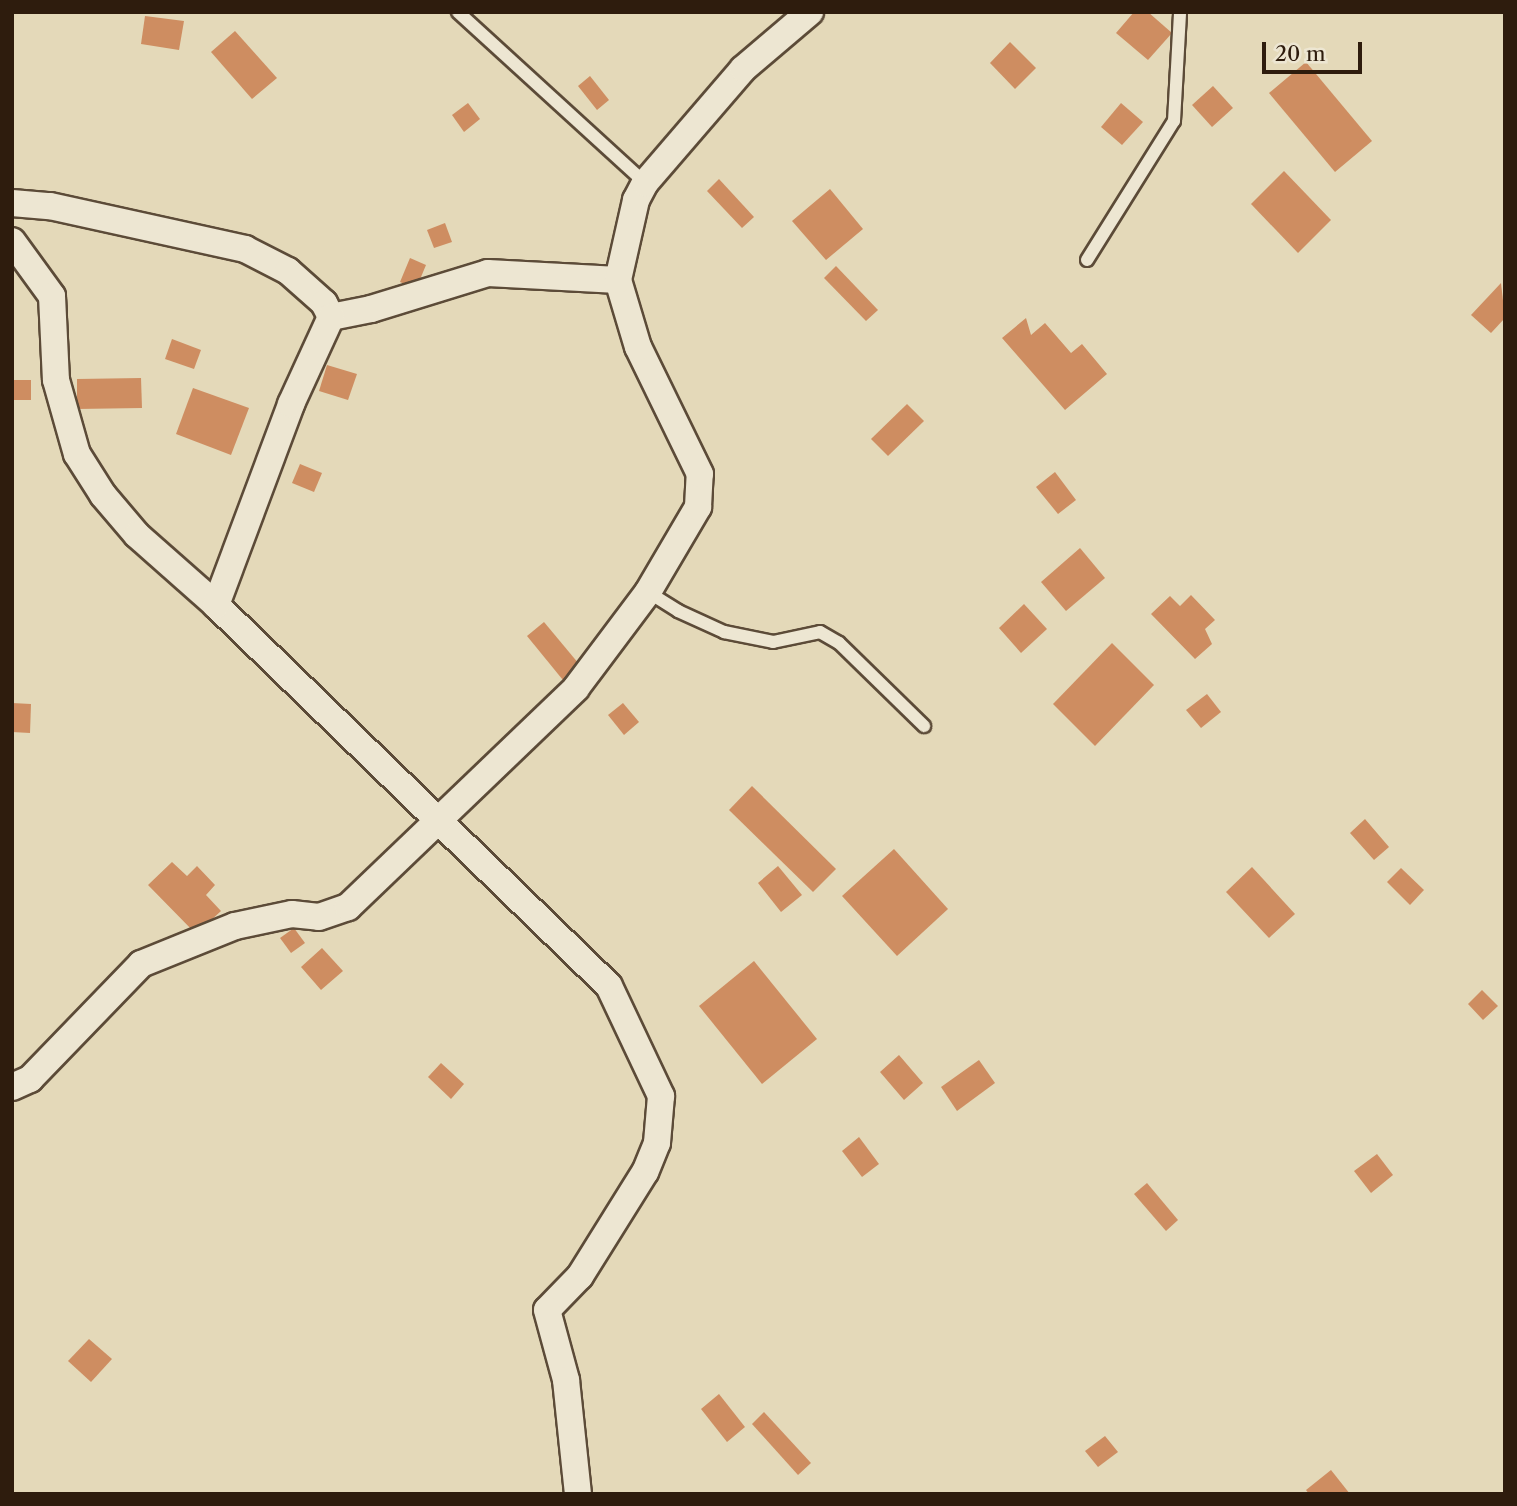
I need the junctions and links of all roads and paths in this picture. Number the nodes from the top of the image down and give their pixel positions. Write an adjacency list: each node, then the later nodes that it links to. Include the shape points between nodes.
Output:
1 (458, 12): 4 (lane)
2 (810, 12): 4 (street, via 743,69)
3 (1180, 12): 7 (lane, via 1174,121)
4 (645, 183): 8 (street, via 636,201)
5 (12, 203): 9 (street, via 50,206 245,249 288,271 324,303)
6 (12, 241): 11 (street, via 52,296 56,380 77,454 136,535)
7 (1087, 260)
8 (618, 280): 9 (street, via 488,273); 10 (street, via 638,347 700,474 698,507)
9 (331, 317): 11 (street, via 291,404)
10 (648, 592): 12 (lane, via 724,632 773,642 820,632 839,643); 13 (street, via 576,688)
11 (216, 605): 13 (street)
12 (924, 726)
13 (437, 821): 14 (street, via 348,907 334,914 292,914 235,926 141,964 30,1079); 15 (street, via 609,986 661,1096 657,1143 645,1172 576,1282 547,1310 566,1380)
14 (12, 1087)
15 (578, 1494)

